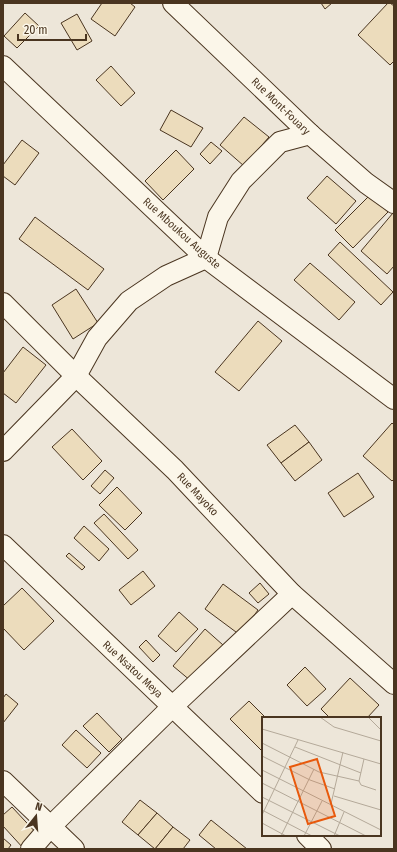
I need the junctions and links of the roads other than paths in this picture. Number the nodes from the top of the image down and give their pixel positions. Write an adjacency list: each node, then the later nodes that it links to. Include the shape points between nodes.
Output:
1 (173, 3): 3 (street, Rue Mont-Fouary)
2 (3, 66): 5 (street, Rue Mboukou Auguste)
3 (310, 134): 4 (street, Rue Mont-Fouary, via 366,183); 5 (street, via 280,142 241,181 218,217)
4 (394, 203)
5 (206, 258): 7 (street, via 166,276 129,300 97,338); 8 (street, Rue Mboukou Auguste)
6 (3, 303): 7 (street, Rue Mayoko)
7 (76, 376): 9 (street); 11 (street, Rue Mayoko, via 175,470)
8 (394, 399)
9 (3, 451)
10 (3, 545): 13 (street, Rue Nsatou Meya)
11 (292, 594): 12 (street, Rue Mayoko); 13 (street)
12 (392, 677)
13 (173, 706): 15 (street, Rue Nsatou Meya); 16 (street)
14 (3, 781): 16 (street)
15 (262, 792)
16 (50, 827): 18 (street); 19 (street)
17 (308, 836): 20 (street)
18 (31, 849)
19 (74, 849)
20 (322, 849)

